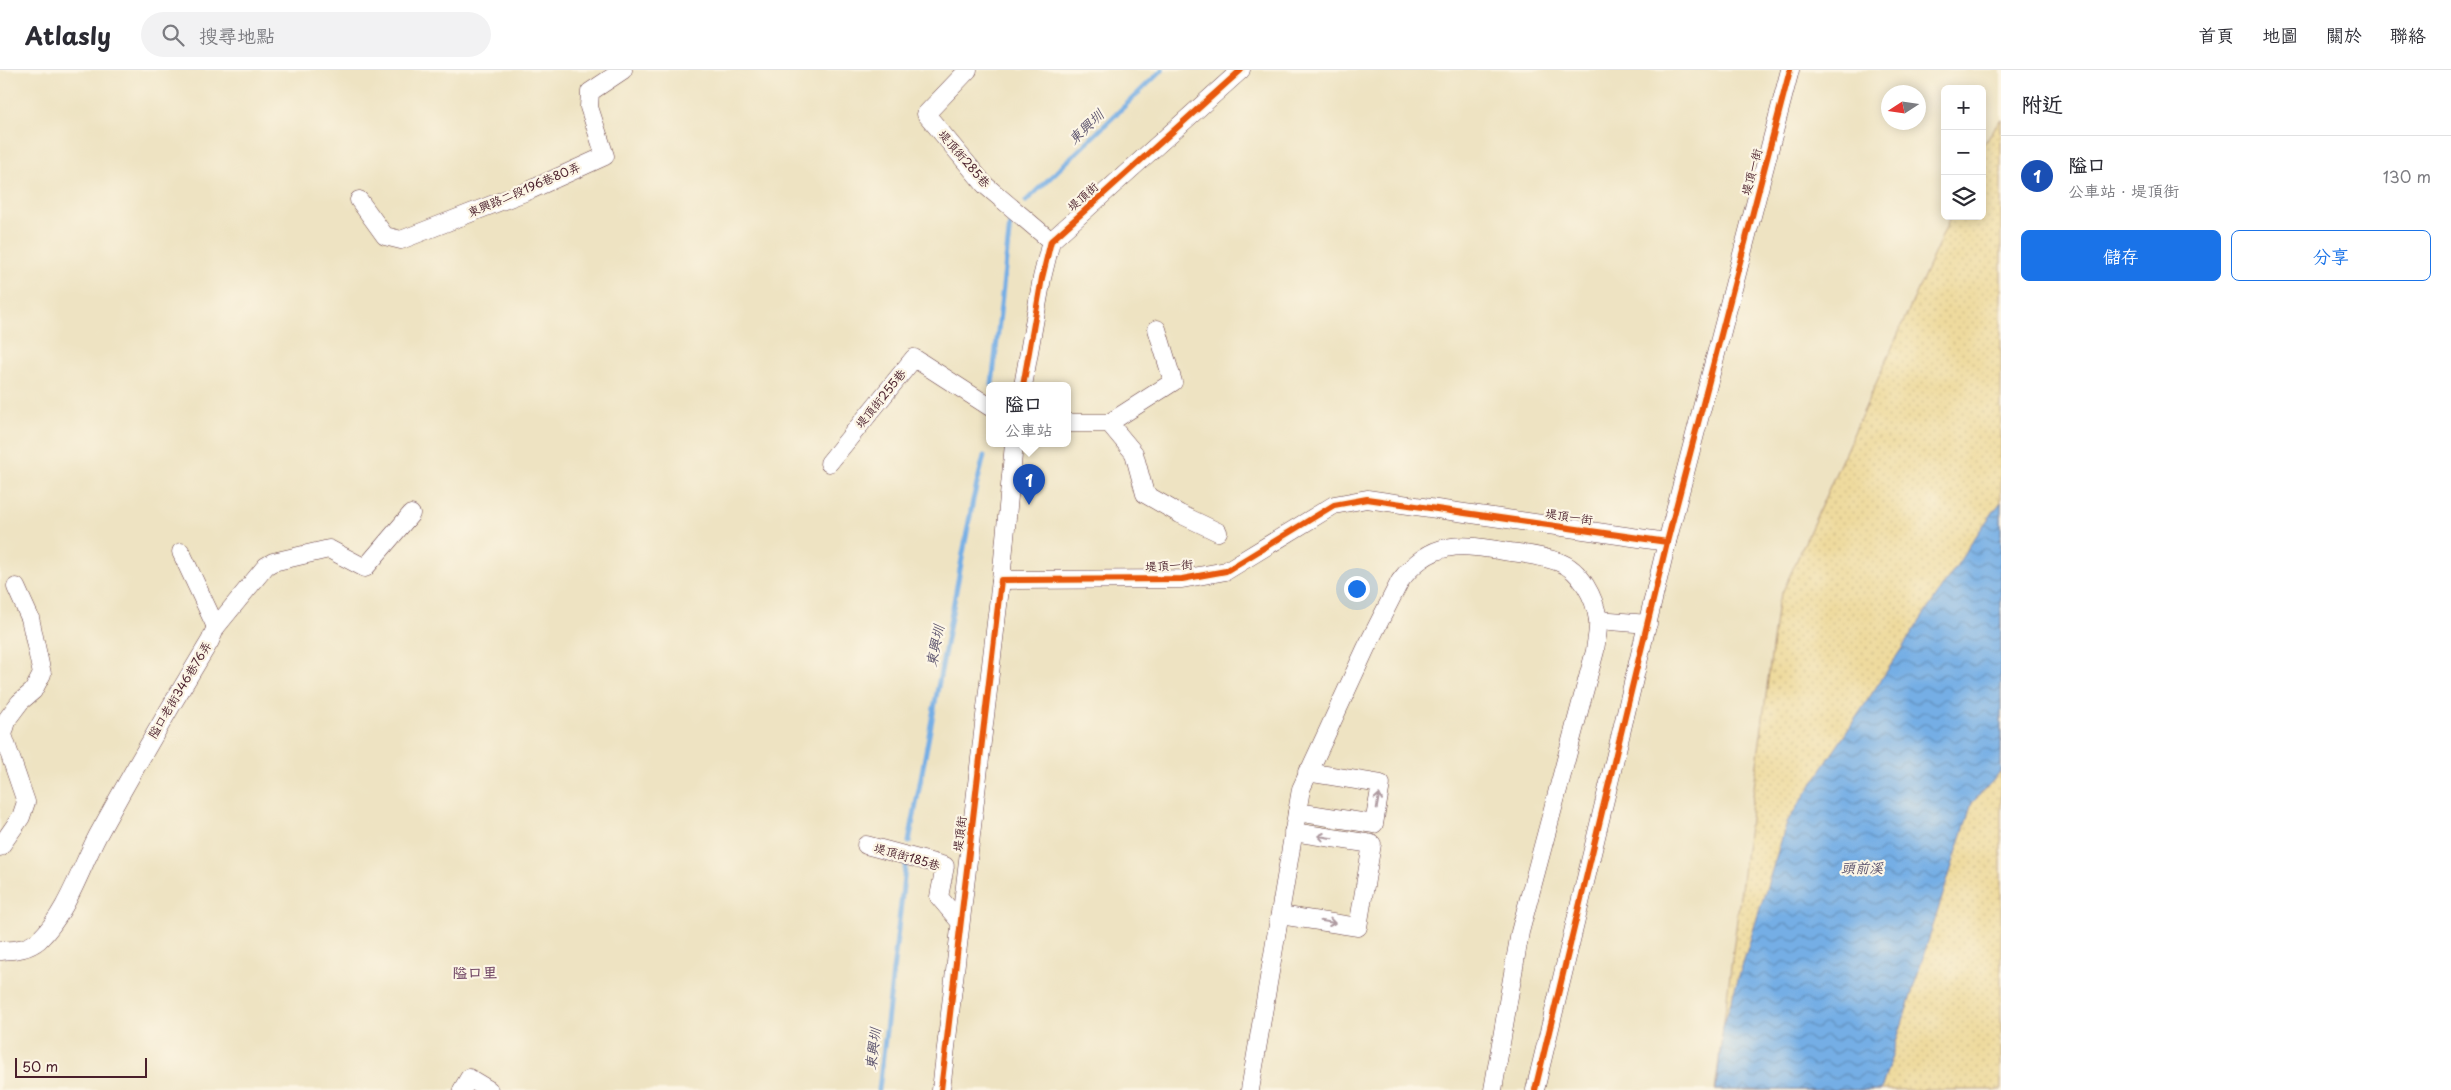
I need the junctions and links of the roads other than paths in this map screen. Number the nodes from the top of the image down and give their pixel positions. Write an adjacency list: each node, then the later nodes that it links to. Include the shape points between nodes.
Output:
1 (623, 70): 5 (street, 東興路二段196巷80弄, via 590,92 589,107 605,156 530,190 401,240 385,236)
2 (968, 70): 6 (street, 堤頂街285巷, via 926,114 985,186)
3 (1241, 70): 6 (street, 堤頂街)
4 (1790, 70): 16 (street, 堤頂一街)
5 (359, 200)
6 (1051, 241): 8 (street)
7 (1157, 329): 11 (street, via 1173,382)
8 (1024, 382)
9 (986, 404): 13 (street, 堤頂街255巷, via 914,358)
10 (1071, 423): 11 (street)
11 (1109, 423): 15 (street, via 1134,453 1145,494)
12 (1014, 447): 18 (street, 堤頂街)
13 (828, 463)
14 (411, 514): 22 (street, 隘口老街346巷76弄, via 365,568 329,549 266,566)
15 (1218, 532)
16 (1667, 542): 18 (street, 堤頂一街, via 1367,499 1334,505 1226,571 1182,579); 21 (street)
17 (181, 552): 22 (street)
18 (1001, 580): 29 (street, 堤頂街)
19 (16, 586): 27 (street, via 30,618 42,674 34,691 8,718 3,735 26,802 21,816)
20 (1598, 620): 21 (street); 23 (street, via 1585,585 1575,571 1561,562 1541,556 1458,545 1421,558 1400,581); 35 (street, via 1595,650 1520,932)
21 (1648, 624): 36 (street)
22 (216, 628): 30 (street, 隘口老街346巷76弄, via 147,745 58,916 38,940 22,950)
23 (1307, 772): 24 (street); 24 (street, one-way to 23, via 1374,824 1380,784)
24 (1297, 812): 25 (street)
25 (1293, 832): 28 (street); 28 (street, one-way to 25, via 1358,927 1371,854 1372,844)
26 (866, 845): 29 (street, 堤頂街185巷, via 945,866 939,897)
27 (0, 847)
28 (1280, 915): 34 (street)
29 (960, 922): 33 (street, 堤頂街)
30 (0, 951)
31 (462, 1090): 32 (street, via 469,1078)
32 (489, 1090)
33 (941, 1090)
34 (1250, 1090)
35 (1493, 1090)
36 (1535, 1090)

